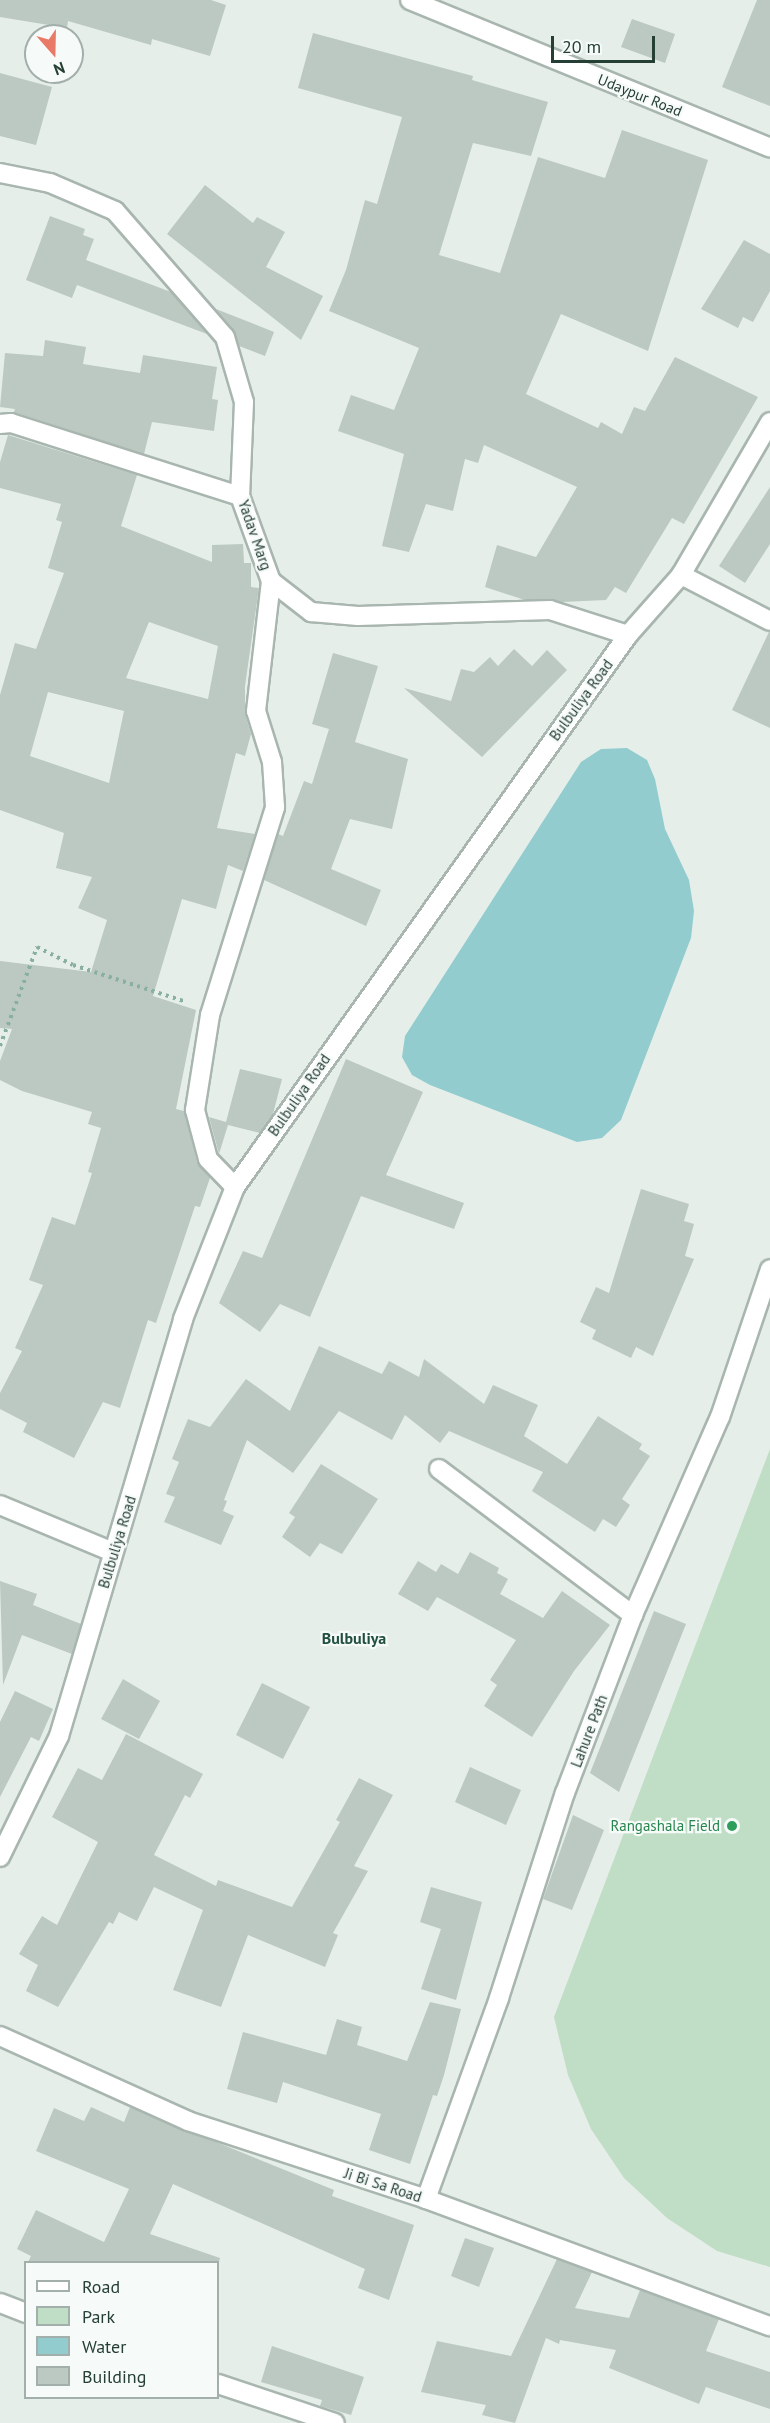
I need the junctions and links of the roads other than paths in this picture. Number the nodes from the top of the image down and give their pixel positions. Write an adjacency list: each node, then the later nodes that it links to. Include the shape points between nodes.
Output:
1 (410, 0): 2 (street, Udaypur Road)
2 (770, 148)
3 (0, 173): 6 (street, Yadav Marg, via 50,183 115,211 225,337 244,402)
4 (770, 422): 7 (street, Bulbuliya Road)
5 (0, 424): 6 (street, via 22,427)
6 (240, 496): 8 (street, Yadav Marg)
7 (681, 575): 9 (street); 10 (street, Bulbuliya Road)
8 (271, 581): 10 (street, Yadav Marg, via 311,612 358,616 550,610); 11 (street, via 256,711 272,762 275,807 212,1009 195,1110 208,1159)
9 (770, 621)
10 (628, 634): 11 (street, Bulbuliya Road)
11 (235, 1186): 15 (street, Bulbuliya Road, via 183,1319)
12 (770, 1269): 16 (street, Lahure Path, via 720,1417)
13 (439, 1469): 16 (street)
14 (0, 1505): 15 (street)
15 (113, 1552): 17 (street, Bulbuliya Road, via 59,1736)
16 (633, 1615): 19 (street, Lahure Path, via 565,1793 499,1998)
17 (0, 1857)
18 (0, 2036): 19 (street, Ji Bi Sa Road, via 188,2121)
19 (426, 2199): 22 (street, Ji Bi Sa Road)
20 (0, 2303): 21 (street)
21 (24, 2312)
22 (770, 2326)
23 (219, 2384): 24 (street)
24 (335, 2423)

